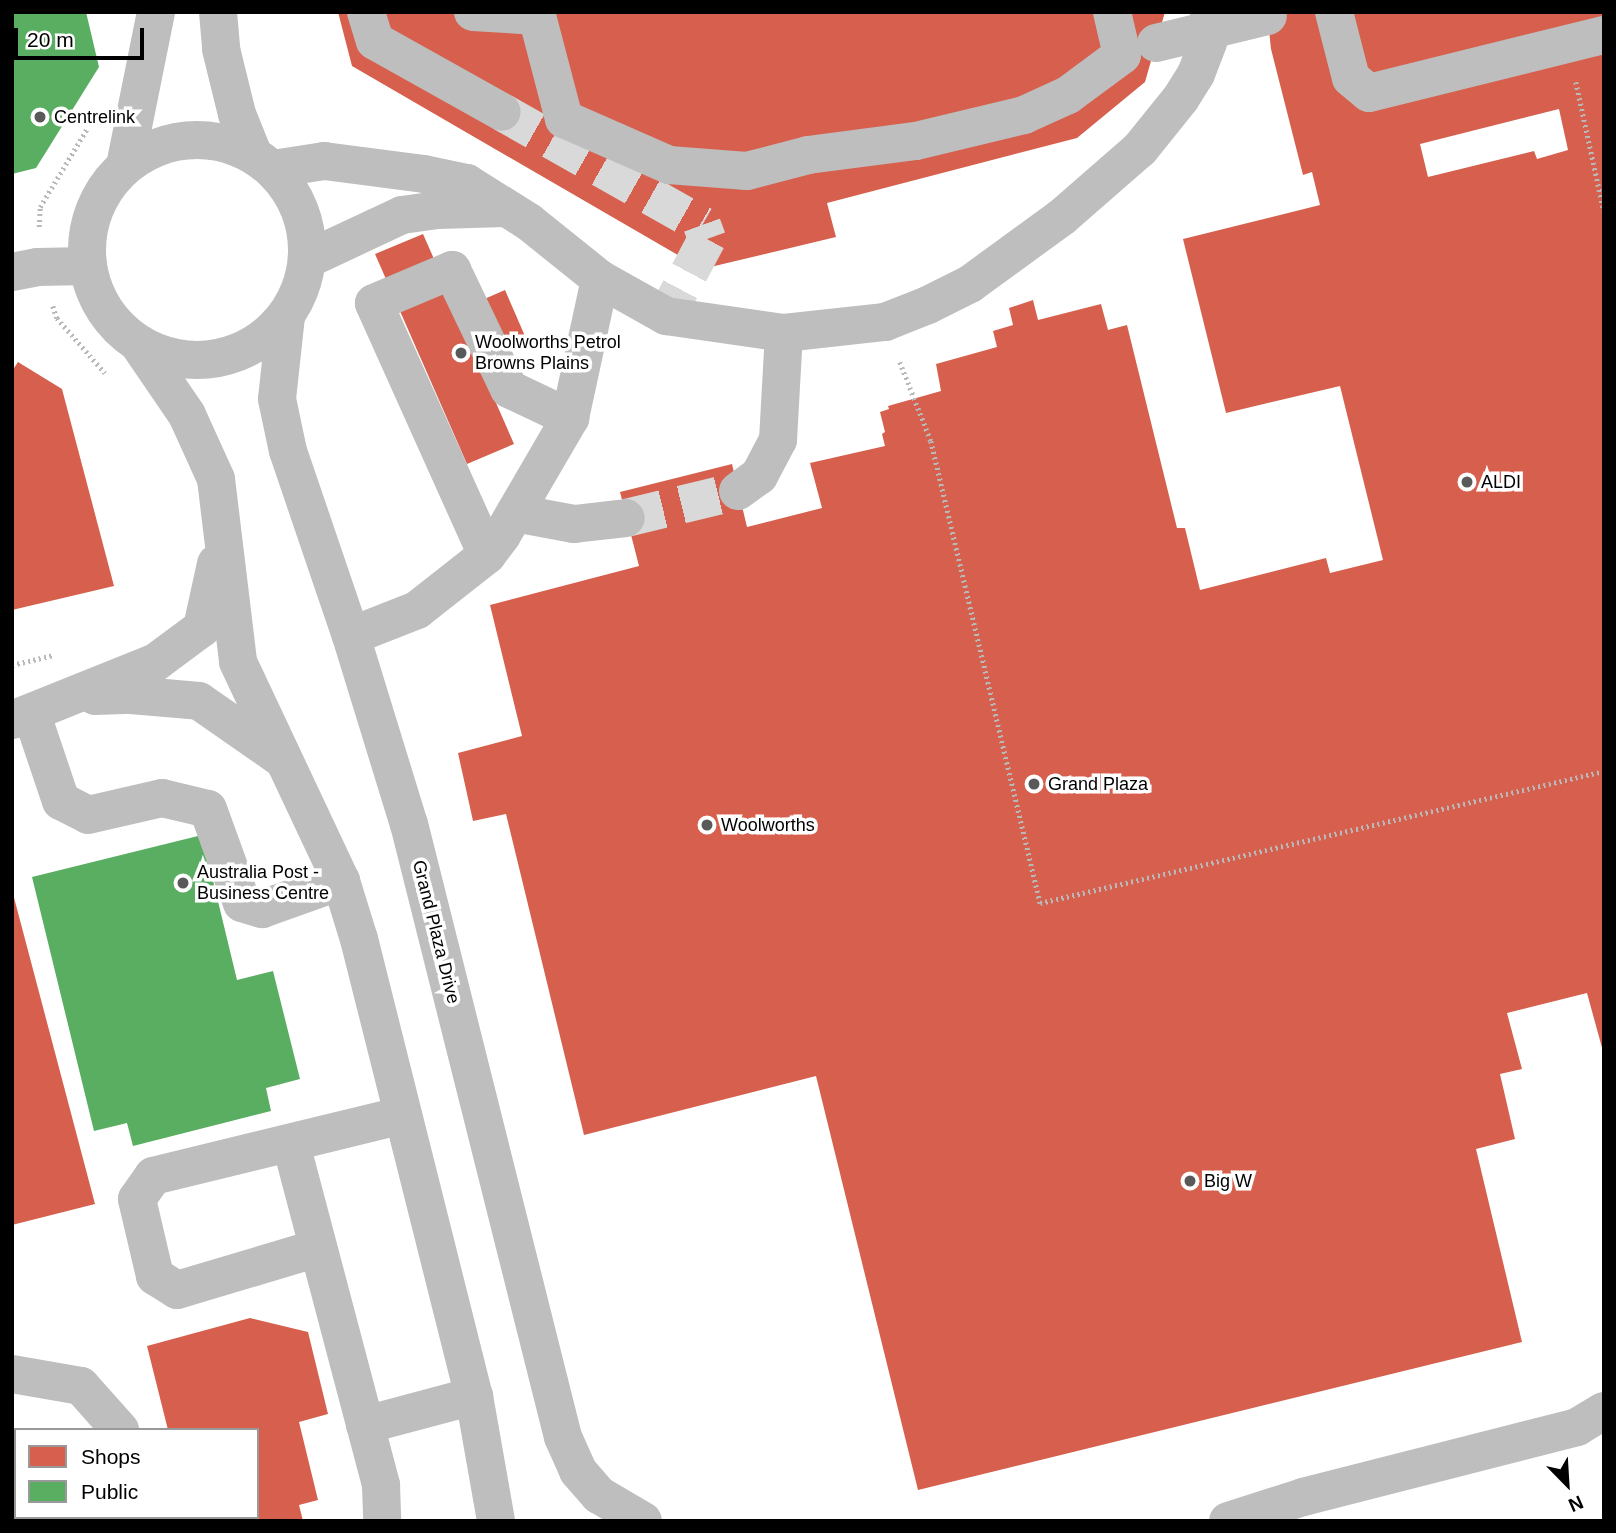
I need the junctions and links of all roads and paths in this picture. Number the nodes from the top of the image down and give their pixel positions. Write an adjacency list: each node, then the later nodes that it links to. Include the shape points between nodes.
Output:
1 (156, 12): 16 (street)
2 (218, 12): 15 (street, via 221,49 237,114)
3 (366, 12): 13 (street, via 375,41)
4 (473, 12): 8 (street)
5 (1112, 12): 12 (street)
6 (1209, 12): 24 (street, via 1208,42 1196,74 1140,149 1062,217 970,284)
7 (1334, 12): 11 (street, via 1351,78 1370,93)
8 (537, 14): 12 (street, via 564,118 669,164 747,171 808,155 916,141 1024,115 1068,95)
9 (1274, 14): 12 (street, bridge)
10 (1604, 35): 11 (street)
11 (1566, 44): 18 (path)
12 (1139, 49)
13 (502, 111)
14 (92, 120): 21 (path, via 40,207)
15 (263, 162): 16 (street, via 222,142 187,140 155,148); 17 (street, via 324,161 424,174 467,184); 19 (street, via 294,195 306,226)
16 (125, 166): 20 (street, via 101,195 88,229)
17 (505, 208): 19 (street, via 402,215); 22 (street)
18 (1604, 212)
19 (308, 259): 23 (street, via 301,289)
20 (88, 266): 21 (street); 26 (street, via 97,298 115,325)
21 (24, 269): 27 (path, via 57,318)
22 (600, 279): 25 (street, via 666,316); 28 (street)
23 (286, 316): 26 (street, via 263,339 234,354 203,360 171,357); 34 (street, Grand Plaza Drive, via 278,372 281,423)
24 (884, 322): 25 (street); 40 (path, via 931,441 1040,903)
25 (784, 333): 29 (street, via 778,440 759,476)
26 (140, 346): 32 (street, via 187,415 216,479)
27 (111, 381)
28 (570, 418): 30 (street); 33 (street, via 509,389 452,270 373,303)
29 (738, 491)
30 (515, 513): 31 (street, via 574,524); 33 (street)
31 (626, 518)
32 (222, 531): 37 (street, via 202,628 156,662); 39 (street, via 238,662)
33 (487, 555): 34 (street, via 417,610)
34 (351, 636): 53 (street, Grand Plaza Drive, via 410,824 563,1437 578,1471 599,1495)
35 (62, 653): 36 (path)
36 (12, 665)
37 (75, 697): 38 (street); 39 (street, via 131,695 199,701)
38 (22, 717): 41 (street, via 61,802 88,815 162,798 208,809 242,903 262,909)
39 (281, 758): 41 (street)
40 (1604, 771)
41 (341, 881): 42 (street)
42 (403, 1115): 43 (street); 46 (street)
43 (291, 1144): 44 (street); 44 (street, via 153,1176 137,1199 155,1276 177,1290)
44 (318, 1248): 48 (street)
45 (12, 1374): 49 (street, via 81,1386)
46 (474, 1396): 48 (street); 52 (street)
47 (1604, 1412): 50 (street, via 1577,1427)
48 (365, 1425): 51 (street, via 382,1485)
49 (118, 1428)
50 (1309, 1509): 54 (street)
51 (382, 1521)
52 (496, 1521)
53 (643, 1521)
54 (1228, 1521)

